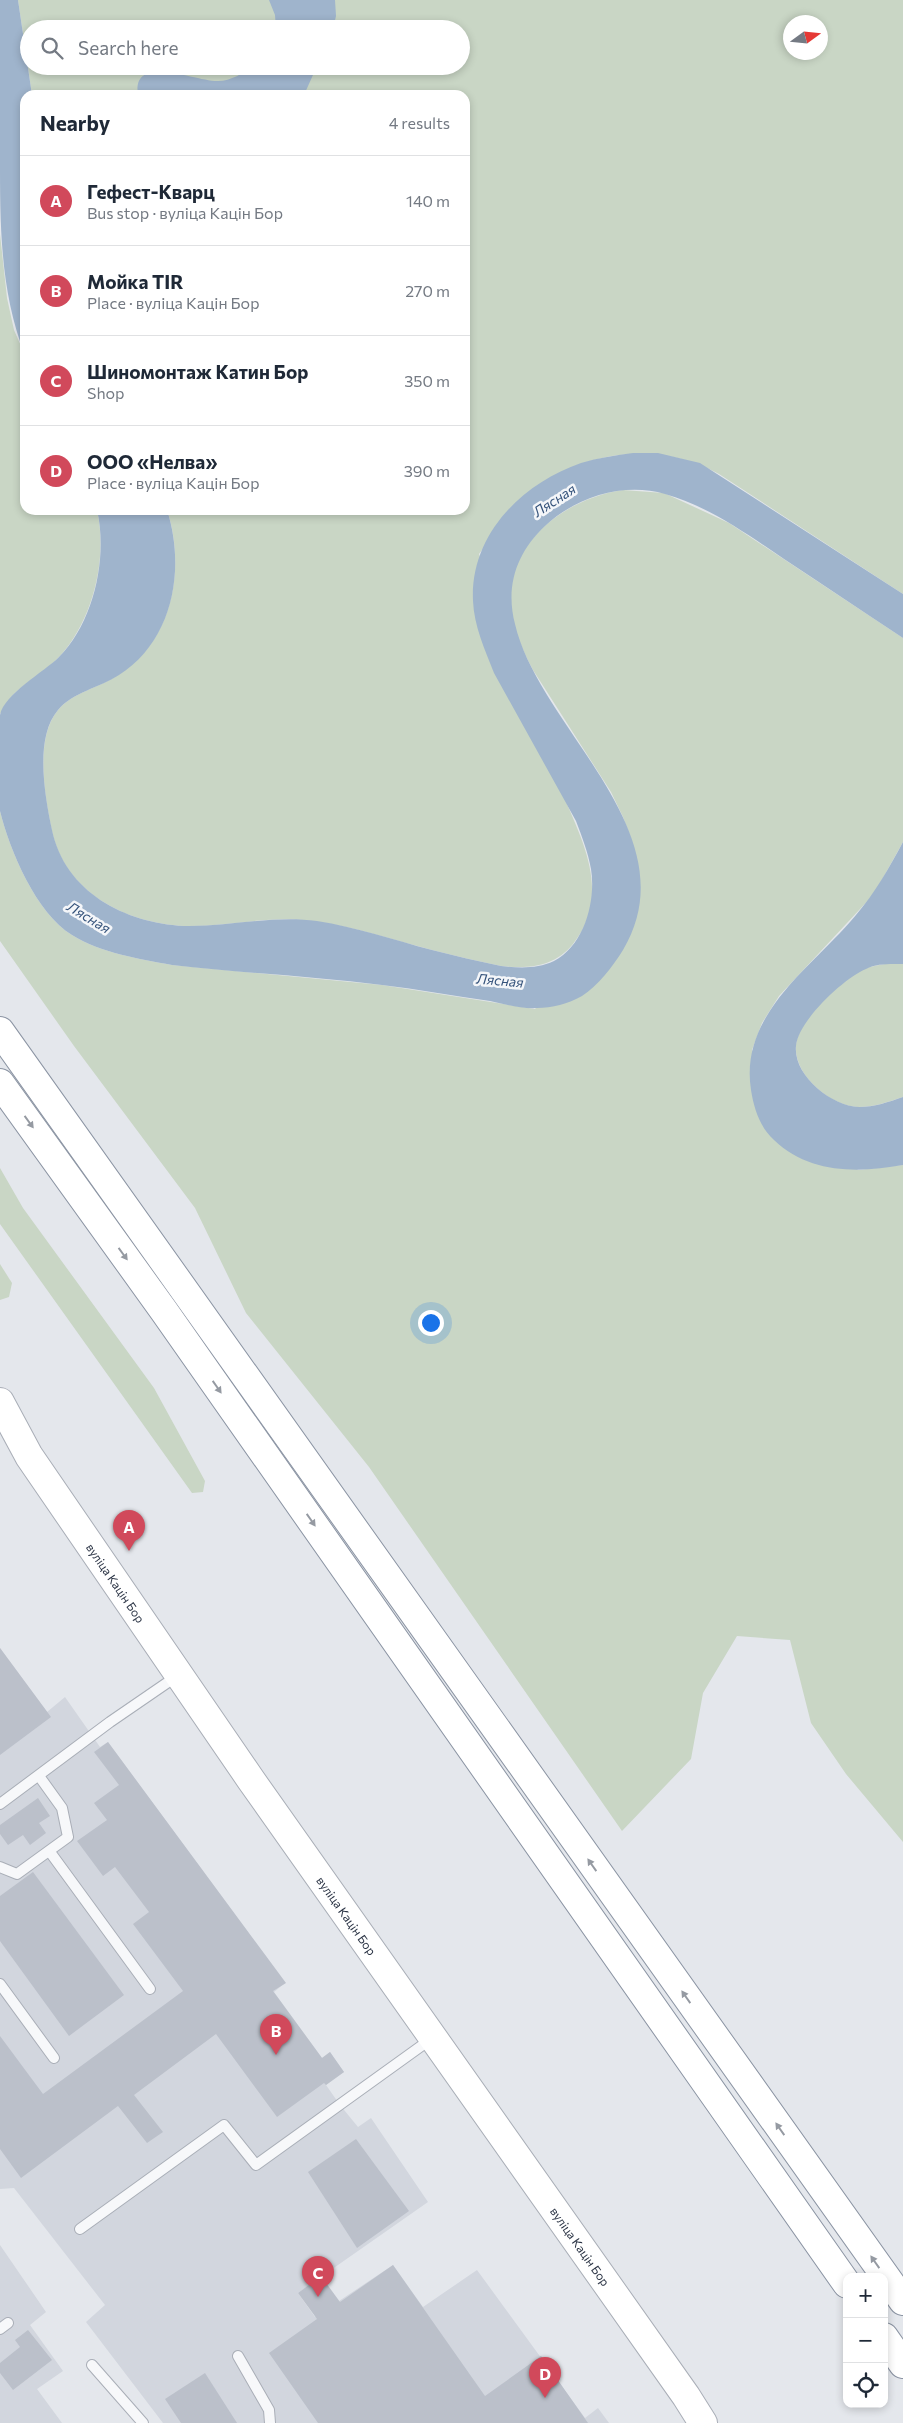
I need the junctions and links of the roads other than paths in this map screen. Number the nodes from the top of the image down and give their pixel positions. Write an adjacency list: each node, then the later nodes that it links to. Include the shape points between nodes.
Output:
1 (0, 1031): 15 (main road, one-way to 1)
2 (0, 1083): 14 (main road, one-way to 14)
3 (0, 1402): 4 (main road, вуліца Кацін Бор, via 29,1456)
4 (180, 1674): 5 (lane); 11 (main road, вуліца Кацін Бор)
5 (40, 1776): 6 (lane); 7 (lane, via 62,1808 68,1837)
6 (0, 1804)
7 (50, 1852): 8 (lane, via 17,1874); 10 (lane)
8 (0, 1867)
9 (0, 1984): 12 (lane)
10 (150, 1989)
11 (432, 2039): 13 (lane, via 256,2164 224,2125); 22 (main road, вуліца Кацін Бор)
12 (54, 2058)
13 (80, 2229)
14 (843, 2278)
15 (903, 2301)
16 (888, 2343): 18 (main road)
17 (238, 2356): 21 (lane, via 269,2410)
18 (903, 2364)
19 (92, 2365): 20 (lane)
20 (143, 2423)
21 (270, 2423)
22 (703, 2423)

